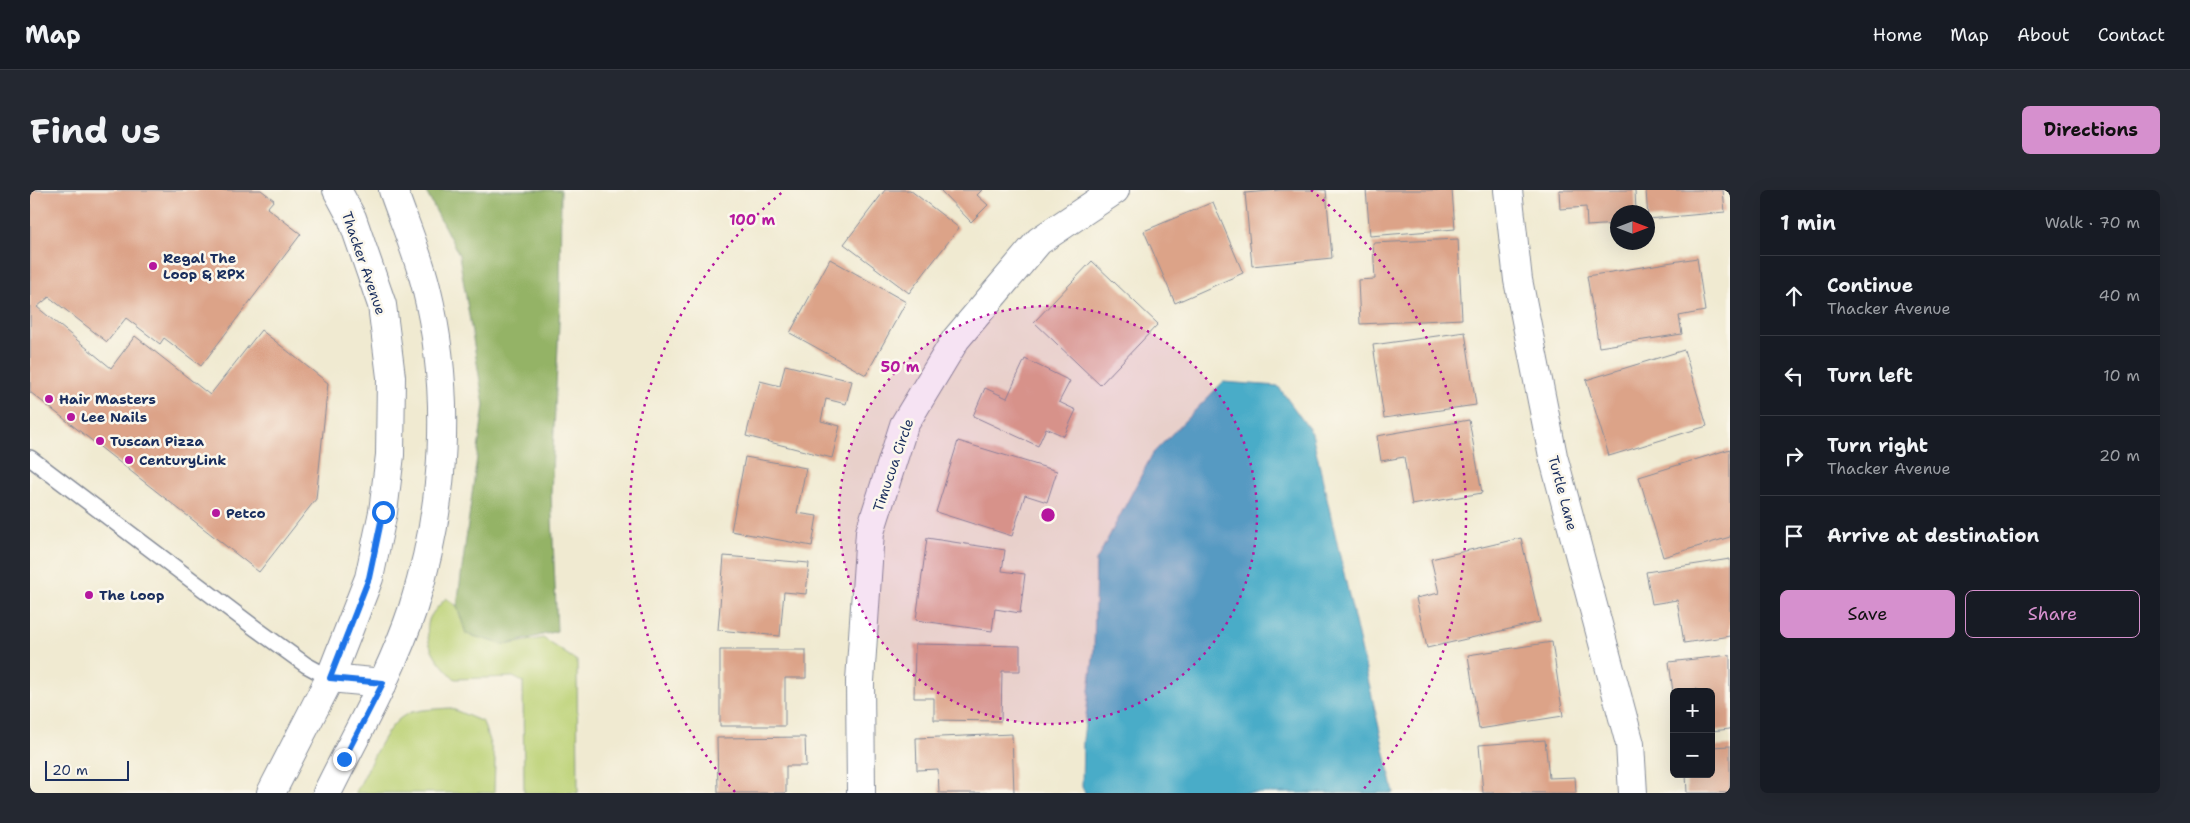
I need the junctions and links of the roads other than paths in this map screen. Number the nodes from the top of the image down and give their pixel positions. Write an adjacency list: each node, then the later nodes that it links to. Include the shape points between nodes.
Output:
1 (337, 190): 6 (street, Thacker Avenue, via 352,218 382,305 391,377 390,455 383,512 369,578)
2 (393, 190): 7 (street, via 426,286 438,355 443,442 434,529 413,608)
3 (1115, 190): 10 (street, Timucua Circle, via 1039,240 956,339 904,425 870,532 860,681)
4 (1508, 190): 11 (street, Turtle Lane, via 1518,280 1553,456 1630,744)
5 (30, 458): 6 (lane, via 255,628)
6 (330, 678): 7 (street); 8 (street, Thacker Avenue)
7 (383, 683): 9 (street)
8 (271, 793)
9 (327, 793)
10 (861, 793)
11 (1633, 793)

